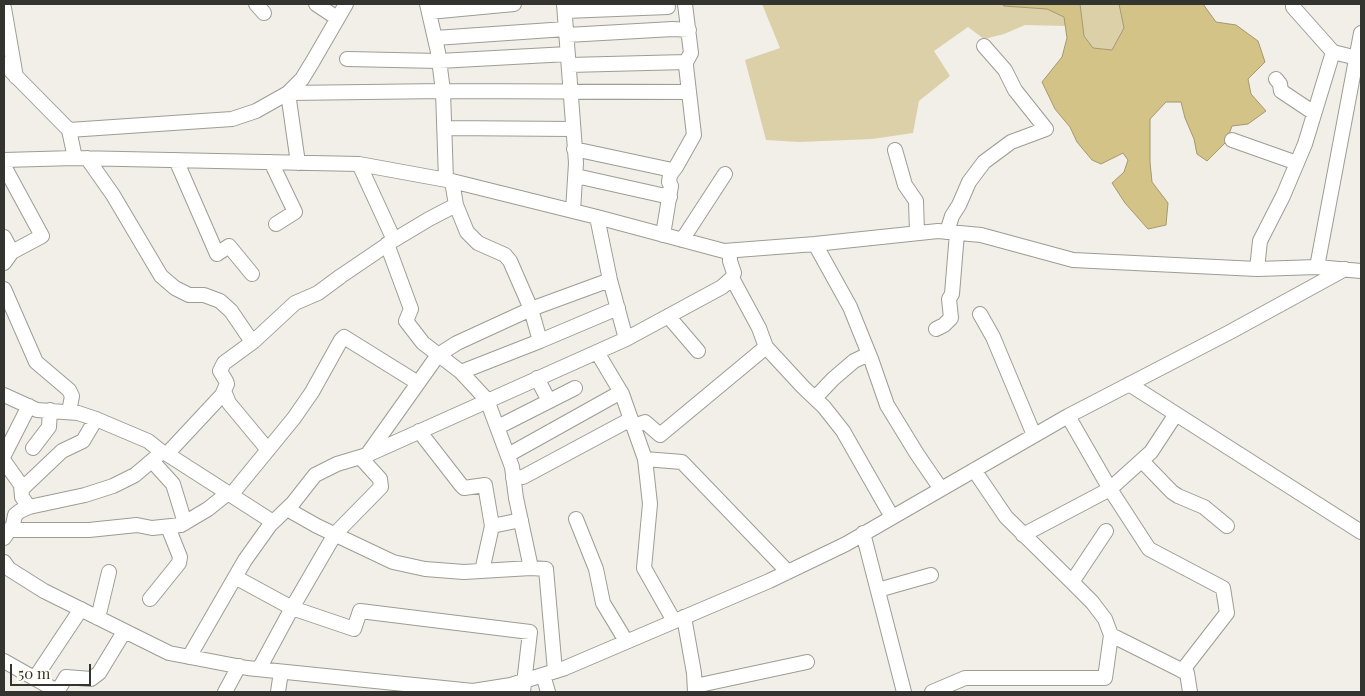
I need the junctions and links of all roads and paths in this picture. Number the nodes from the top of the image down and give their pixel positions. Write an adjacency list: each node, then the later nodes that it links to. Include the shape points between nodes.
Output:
1 (316, 4): 10 (street)
2 (346, 4): 10 (street)
3 (514, 4): 8 (street)
4 (685, 4): 11 (street)
5 (1293, 4): 16 (street)
6 (668, 7): 9 (street)
7 (4, 8): 23 (street)
8 (428, 8): 14 (street)
9 (564, 8): 12 (street)
10 (337, 18): 28 (street, via 302,79)
11 (689, 30): 12 (street); 21 (street, via 691,53)
12 (566, 32): 14 (street); 19 (street)
13 (1361, 33): 17 (street)
14 (435, 38): 20 (street)
15 (984, 46): 53 (street, via 1046,129 1011,142 984,162 969,182 952,216)
16 (1334, 52): 17 (street); 29 (street)
17 (1357, 58): 62 (street)
18 (347, 59): 20 (street)
19 (569, 59): 20 (street); 21 (street); 26 (street)
20 (439, 61): 25 (street)
21 (686, 62): 27 (street)
22 (4, 64): 23 (street)
23 (16, 77): 32 (street)
24 (1276, 79): 29 (street, via 1282,91)
25 (443, 91): 26 (street); 28 (street); 30 (street)
26 (571, 92): 27 (street); 31 (street)
27 (689, 92): 44 (street, via 694,135)
28 (288, 93): 32 (street, via 256,111 232,119); 40 (street)
29 (1314, 113): 41 (street)
30 (444, 128): 31 (street); 47 (street)
31 (573, 129): 34 (street)
32 (69, 130): 36 (street)
33 (1232, 140): 41 (street)
34 (574, 149): 44 (street); 46 (street)
35 (895, 150): 54 (street, via 905,185 916,202)
36 (81, 158): 37 (street); 38 (street); 76 (street, via 113,195 161,276 189,295 204,295 220,301)
37 (4, 160)
38 (176, 160): 39 (street); 66 (street, via 217,254 229,246)
39 (271, 162): 40 (street); 52 (street, via 295,212)
40 (298, 163): 42 (street)
41 (1297, 163): 63 (street, via 1260,240)
42 (360, 164): 47 (street); 58 (street)
43 (4, 166): 61 (street, via 42,236)
44 (672, 170): 48 (street)
45 (725, 174): 57 (street)
46 (576, 176): 48 (street); 50 (street)
47 (449, 181): 49 (street); 50 (street)
48 (670, 197): 55 (street)
49 (456, 205): 58 (street); 71 (street, via 467,232 478,244 510,261)
50 (574, 211): 51 (street)
51 (597, 216): 55 (street); 68 (street)
52 (276, 224)
53 (952, 232): 54 (street); 63 (street, via 980,235 1073,260); 74 (street, via 951,318)
54 (917, 233): 59 (street)
55 (663, 235): 57 (street)
56 (4, 237): 61 (street)
57 (682, 240): 60 (street)
58 (391, 242): 76 (street, via 318,293 295,303); 82 (street, via 411,309 406,321 423,343)
59 (815, 244): 60 (street); 81 (street, via 850,307)
60 (730, 251): 67 (street)
61 (8, 257)
62 (1317, 266): 63 (street); 64 (street)
63 (1258, 269)
64 (1345, 269): 65 (street); 86 (street)
65 (1361, 271)
66 (252, 274)
67 (732, 278): 73 (street, via 722,287); 78 (street)
68 (610, 280): 70 (street); 71 (street)
69 (4, 289): 96 (street, via 36,362 69,390 72,396)
70 (618, 308): 75 (street); 77 (street)
71 (531, 309): 77 (street); 82 (street)
72 (980, 314): 103 (street)
73 (668, 316): 75 (street); 79 (street)
74 (936, 328)
75 (626, 339): 80 (street)
76 (254, 341): 88 (street, via 221,366 220,371 227,384)
77 (540, 341): 83 (street)
78 (766, 347): 91 (street); 100 (street, via 660,434 645,422)
79 (698, 351)
80 (597, 352): 84 (street); 89 (street)
81 (869, 354): 91 (street, via 854,361); 116 (street, via 887,404)
82 (438, 355): 83 (street); 85 (street)
83 (461, 372): 92 (street)
84 (538, 378): 92 (street); 93 (street)
85 (418, 383): 105 (street, via 344,337 305,403); 108 (street)
86 (1129, 384): 97 (street); 98 (street)
87 (575, 388): 93 (street)
88 (224, 391): 105 (street, via 229,403); 107 (street)
89 (621, 392): 100 (street); 109 (street)
90 (4, 395): 94 (street)
91 (815, 398): 121 (street, via 843,431)
92 (487, 400): 101 (street); 102 (street)
93 (549, 401): 101 (street)
94 (29, 406): 95 (street); 106 (street)
95 (50, 410): 96 (street); 104 (street, via 48,427)
96 (68, 412): 99 (street)
97 (1176, 414): 112 (street); 130 (street)
98 (1068, 416): 103 (street); 117 (street)
99 (96, 419): 107 (street, via 148,441); 115 (street, via 83,441 62,451)
100 (632, 422): 110 (street); 114 (street, via 523,477)
101 (498, 427): 109 (street)
102 (420, 431): 108 (street); 126 (street, via 461,486 485,485)
103 (1034, 435): 113 (street)
104 (33, 448)
105 (268, 450): 118 (street)
106 (4, 455)
107 (161, 456): 118 (street); 119 (street, via 113,486); 125 (street, via 174,484)
108 (363, 456): 120 (street, via 315,475); 133 (street, via 380,479 381,486)
109 (508, 456): 114 (street)
110 (645, 459): 139 (street, via 682,462); 148 (street, via 650,504 644,568)
111 (4, 461): 115 (street)
112 (1142, 461): 117 (street); 127 (street, via 1172,492 1204,507)
113 (974, 470): 116 (street); 134 (street)
114 (513, 478): 123 (street)
115 (23, 488): 119 (street, via 22,497)
116 (941, 489): 121 (street)
117 (1110, 489): 134 (street); 157 (street, via 1149,548 1223,588 1227,613)
118 (229, 494): 124 (street); 125 (street)
119 (29, 507): 132 (street, via 15,515)
120 (287, 509): 124 (street); 133 (street)
121 (892, 517): 131 (street)
122 (576, 519): 151 (street, via 596,569 603,602)
123 (521, 520): 126 (street); 136 (street)
124 (273, 522): 141 (street)
125 (185, 523): 128 (street)
126 (492, 526): 138 (street)
127 (1227, 526)
128 (168, 527): 132 (street); 144 (street, via 180,557 179,563)
129 (1106, 531): 142 (street)
130 (1361, 532)
131 (863, 533): 139 (street); 143 (street)
132 (7, 534)
133 (334, 534): 138 (street, via 393,562); 145 (street)
134 (1023, 536): 142 (street)
135 (4, 562): 146 (street, via 9,569 44,591)
136 (531, 568): 138 (street); 159 (street, via 546,569)
137 (109, 572): 147 (street)
138 (482, 572)
139 (788, 572): 148 (street)
140 (931, 575): 143 (street)
141 (235, 577): 145 (street); 152 (street)
142 (1072, 582): 150 (street, via 1105,619)
143 (878, 590): 169 (street)
144 (150, 599)
145 (292, 608): 156 (street); 162 (street, via 354,629 360,611 530,632)
146 (81, 609): 147 (street); 160 (street)
147 (98, 618): 149 (street)
148 (679, 619): 151 (street); 163 (street, via 694,673)
149 (124, 632): 152 (street, via 170,653); 165 (street, via 98,674 91,679 66,677)
150 (1111, 635): 157 (street); 164 (street, via 1105,678 965,678)
151 (626, 641): 159 (street)
152 (189, 657): 155 (street)
153 (4, 661): 160 (street)
154 (807, 662): 163 (street)
155 (239, 666): 156 (street); 166 (street)
156 (259, 669): 158 (street)
157 (1182, 671): 170 (street, via 1186,673)
158 (281, 672): 161 (street); 167 (street)
159 (549, 673): 162 (street); 168 (street)
160 (35, 678): 165 (street)
161 (360, 686): 162 (street, via 473,691)
162 (523, 686)
163 (695, 689)
164 (939, 691)
165 (57, 692)
166 (225, 692)
167 (278, 692)
168 (548, 692)
169 (904, 692)
170 (1190, 692)

